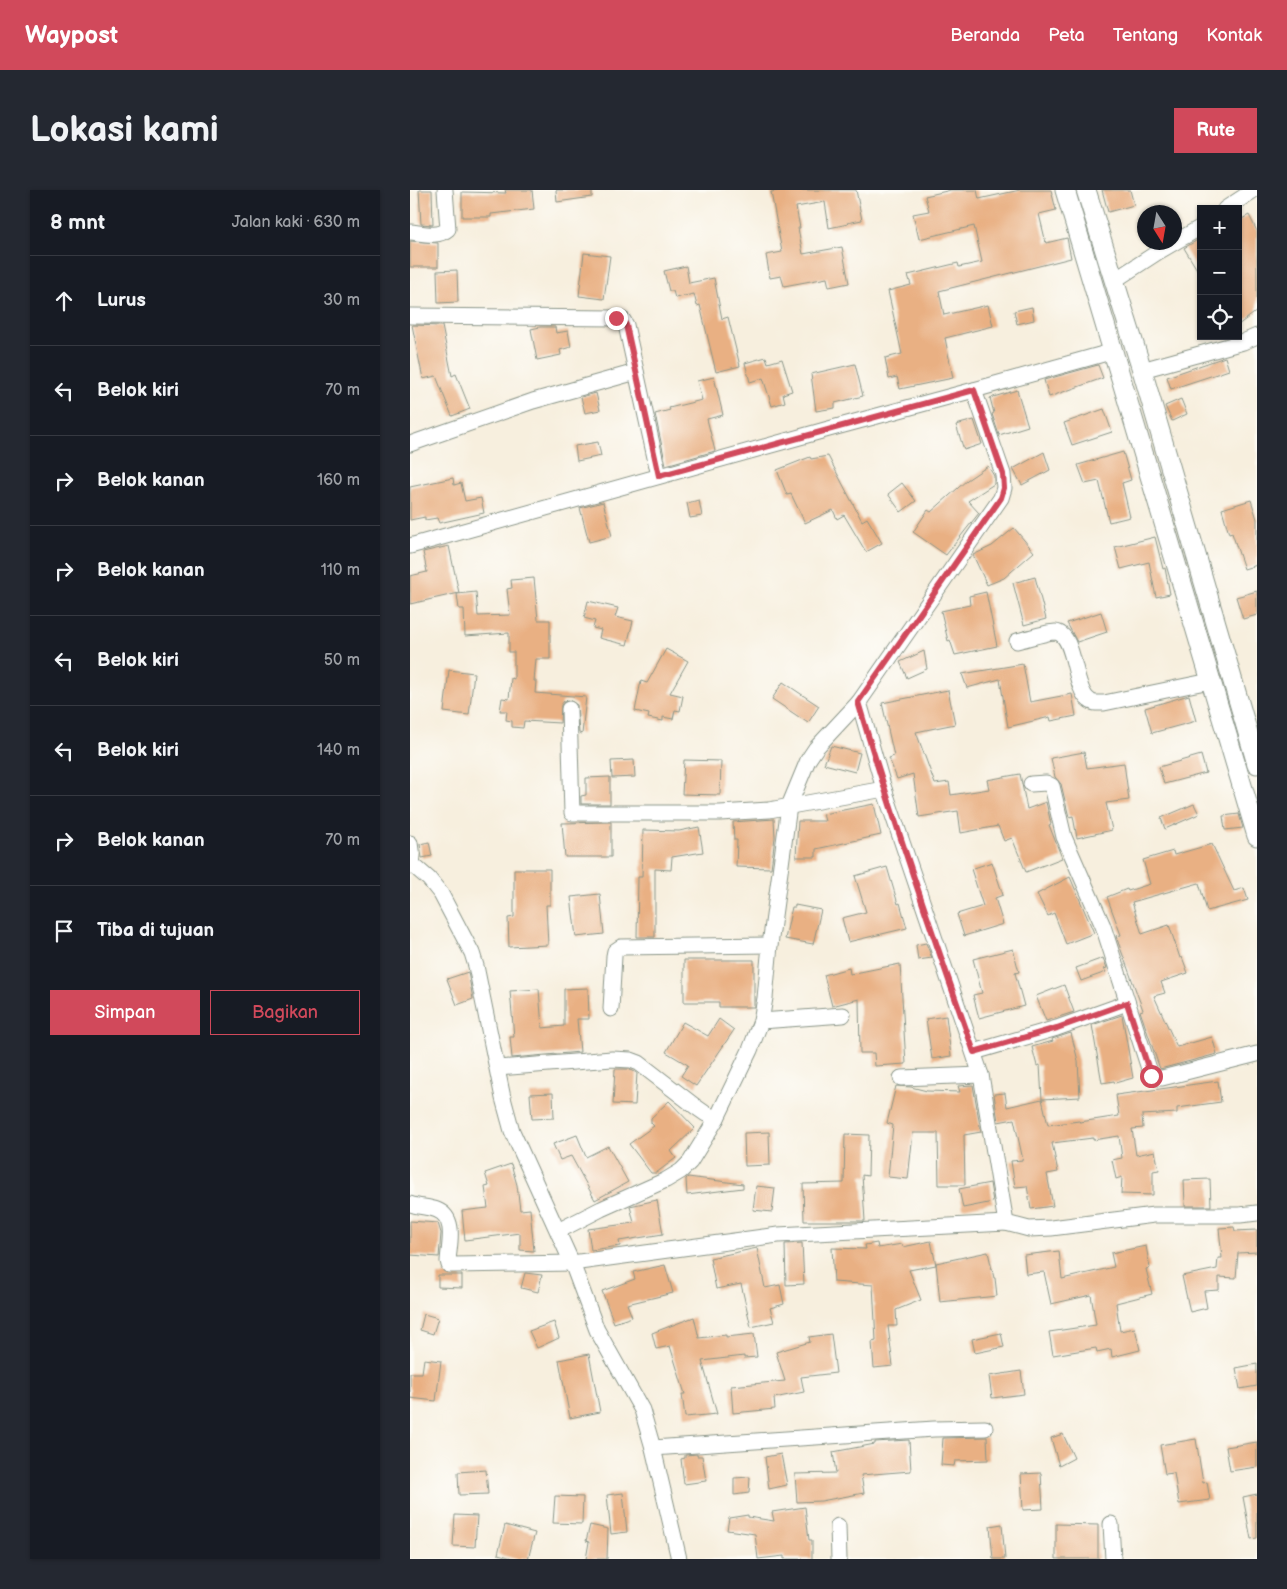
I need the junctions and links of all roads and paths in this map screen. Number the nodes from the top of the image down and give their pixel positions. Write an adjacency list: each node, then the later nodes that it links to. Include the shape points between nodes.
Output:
1 (445, 190): 7 (street, via 448,229 438,234)
2 (1065, 190): 11 (street)
3 (1086, 190): 8 (street)
4 (1254, 190): 5 (street)
5 (1232, 205)
6 (1197, 229): 8 (street)
7 (410, 232)
8 (1115, 280): 12 (street)
9 (410, 316): 13 (street, via 616,318 626,325)
10 (1257, 336): 12 (street)
11 (1114, 351): 14 (street); 19 (street)
12 (1142, 370): 22 (street)
13 (636, 372): 15 (street, via 533,401); 16 (street)
14 (974, 390): 16 (street); 20 (street, via 1003,474 1001,498)
15 (410, 444)
16 (659, 476): 17 (street)
17 (410, 546)
18 (1017, 641): 19 (street, via 1055,632 1062,635 1068,642 1082,692 1094,704)
19 (1210, 681): 26 (street)
20 (858, 702): 24 (street); 25 (street, via 808,760)
21 (569, 709): 25 (street, via 572,812 720,813)
22 (1257, 764)
23 (1031, 784): 30 (street, via 1046,782 1052,786 1064,837 1102,926)
24 (884, 789): 25 (street); 34 (street)
25 (789, 806): 29 (street)
26 (1257, 836)
27 (410, 843): 28 (street)
28 (411, 865): 36 (street, via 441,894 472,953)
29 (770, 945): 31 (street, via 621,946 614,956); 33 (street)
30 (1127, 1003): 34 (street); 35 (street, via 1151,1076 1155,1078)
31 (611, 1009)
32 (843, 1015): 33 (street)
33 (761, 1021): 39 (street)
34 (974, 1052): 37 (street)
35 (1257, 1054)
36 (498, 1068): 39 (street, via 631,1060); 43 (street, via 512,1131)
37 (980, 1075): 38 (street); 42 (street)
38 (901, 1078)
39 (717, 1118): 43 (street, via 681,1171)
40 (410, 1204): 44 (street, via 438,1211 446,1217 450,1225 450,1265)
41 (1257, 1213): 42 (street, via 1240,1216 1154,1215 1029,1229)
42 (1006, 1223): 44 (street, via 778,1235)
43 (558, 1231): 44 (street)
44 (572, 1263): 46 (street, via 597,1330 642,1410)
45 (985, 1428): 46 (street)
46 (654, 1448): 49 (street)
47 (1111, 1524): 51 (street)
48 (838, 1526): 50 (street)
49 (679, 1559)
50 (839, 1559)
51 (1113, 1559)

